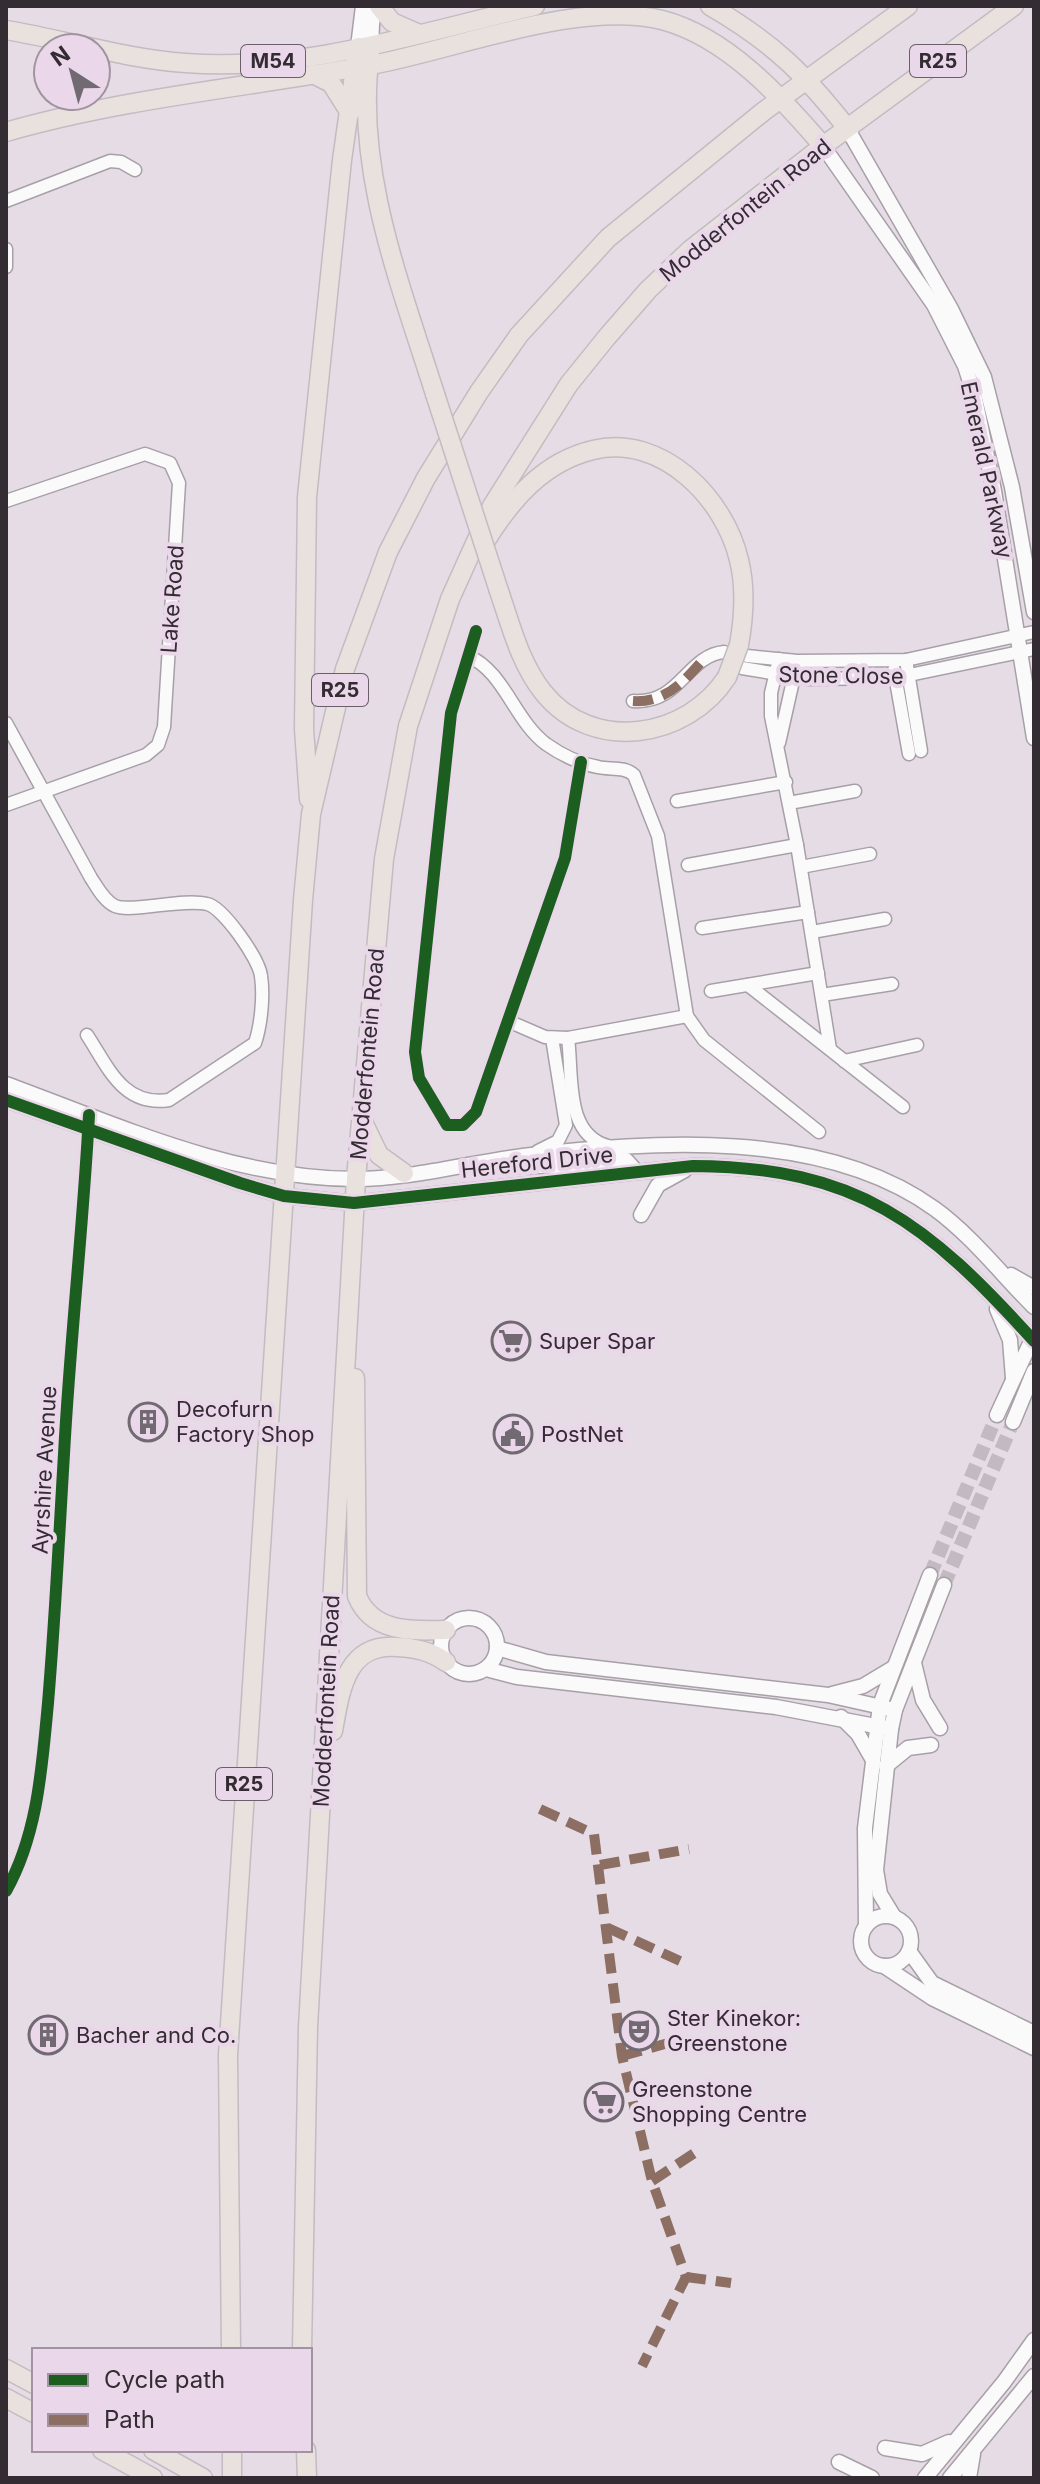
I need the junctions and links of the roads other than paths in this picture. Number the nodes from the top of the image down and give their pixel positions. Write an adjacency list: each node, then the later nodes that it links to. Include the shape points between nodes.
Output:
1 (363, 6): 9 (street)
2 (376, 6): 8 (main road, via 399,27); 9 (street)
3 (535, 6): 8 (main road, M54)
4 (710, 6): 12 (main road, via 746,27)
5 (908, 6): 12 (main road, R25)
6 (1014, 6): 15 (main road, Modderfontein Road / R25)
7 (6, 30): 9 (main road, M54, via 187,63 270,62)
8 (417, 33): 9 (main road, M54)
9 (365, 46): 10 (main road)
10 (362, 66): 11 (main road, M54); 13 (main road, M54, via 569,18 637,15 688,31); 14 (main road); 33 (main road, bridge, via 377,194 435,394 524,661 545,695 559,709 593,726 639,732 664,727 706,704)
11 (313, 74): 14 (main road, via 331,83); 16 (main road, M54)
12 (808, 78): 13 (main road, R25); 15 (main road)
13 (782, 98): 17 (main road, M54); 50 (main road, R25, via 608,238 519,335 479,392 388,552 345,669)
14 (350, 113): 50 (main road, via 307,510 304,729)
15 (847, 128): 17 (main road, Modderfontein Road / R25); 24 (street, Emerald Parkway, via 984,377 1007,463)
16 (6, 132)
17 (823, 146): 23 (main road, Modderfontein Road / R25, via 690,250 597,349 531,439); 27 (street, Emerald Parkway, via 934,305 965,366 982,429)
18 (135, 170): 19 (street, via 110,161)
19 (6, 201)
20 (6, 249): 21 (street)
21 (6, 267)
22 (6, 501): 46 (street, Lake Road, via 145,454 170,463 179,483 164,727 158,745 146,755)
23 (450, 599): 33 (main road, via 521,491 569,458 595,449 633,450 685,473 725,523 743,582); 75 (main road, Modderfontein Road / R25, via 408,726 394,791)
24 (1034, 612)
25 (476, 631): 29 (street)
26 (1034, 632): 27 (street, Stone Close)
27 (1018, 635): 28 (street, Emerald Parkway); 32 (street, Stone Close)
28 (1028, 651): 37 (street, Stone Close); 40 (street, Emerald Parkway)
29 (468, 656): 43 (street, via 487,666 525,725 555,750); 65 (street, via 451,713 415,1052 419,1078 447,1125 463,1125 476,1112)
30 (779, 659): 33 (street, Stone Close); 34 (street, Stone Close); 35 (street)
31 (892, 660): 32 (street, Stone Close); 34 (street, Stone Close); 37 (street)
32 (906, 660): 37 (street)
33 (733, 661): 35 (street, Stone Close); 38 (street, via 702,661 665,695)
34 (797, 661): 36 (street)
35 (774, 675): 36 (street, Stone Close); 41 (street, via 770,704)
36 (794, 678): 37 (street, Stone Close); 41 (street)
37 (902, 678): 42 (street)
38 (633, 701)
39 (6, 723): 46 (street)
40 (1034, 738)
41 (779, 743): 44 (street)
42 (915, 752)
43 (581, 762): 64 (street, via 630,771 653,820); 65 (street, via 570,842)
44 (786, 782): 47 (street); 48 (street)
45 (855, 791): 48 (street)
46 (43, 792): 49 (street, Lake Road); 66 (street, via 107,900 116,906 163,902 217,908 261,976 255,1043 169,1100 124,1092)
47 (677, 801)
48 (789, 803): 51 (street)
49 (6, 805)
50 (311, 814): 83 (main road, R25)
51 (797, 845): 53 (street); 54 (street)
52 (870, 854): 54 (street)
53 (688, 865)
54 (801, 867): 55 (street)
55 (808, 912): 57 (street); 58 (street)
56 (885, 919): 58 (street)
57 (702, 928)
58 (812, 932): 59 (street)
59 (818, 973): 61 (street); 63 (street)
60 (892, 984): 63 (street)
61 (748, 985): 62 (street); 70 (street)
62 (711, 991)
63 (822, 995): 70 (street)
64 (687, 1016): 68 (street); 77 (street, via 704,1040)
65 (508, 1021): 67 (street)
66 (87, 1035)
67 (552, 1038): 68 (street); 79 (street, via 566,1125 558,1141)
68 (568, 1038): 78 (street, via 580,1127 597,1143)
69 (917, 1045): 71 (street)
70 (830, 1049): 71 (street)
71 (844, 1061): 74 (street)
72 (6, 1084): 76 (street, Hereford Drive)
73 (6, 1100): 76 (street, Hereford Drive)
74 (903, 1107)
75 (361, 1118): 84 (main road, via 379,1155); 85 (main road, Modderfontein Road / R25)
76 (89, 1121): 83 (street, Hereford Drive, via 250,1167); 86 (street, Hereford Drive); 117 (street, Ayrshire Avenue, via 58,1592 41,1770)
77 (819, 1132)
78 (614, 1148): 79 (street, Hereford Drive); 89 (street, Hereford Drive, via 715,1144 799,1155 909,1193)
79 (524, 1156): 80 (street, Hereford Drive)
80 (485, 1162): 82 (street, via 532,1167 626,1160); 84 (street, Hereford Drive)
81 (693, 1166): 82 (street, Hereford Drive); 88 (street, via 658,1185); 90 (street, Hereford Drive, via 781,1173 853,1194 920,1229)
82 (636, 1171): 87 (street, Hereford Drive)
83 (286, 1172): 85 (street, Hereford Drive); 86 (main road, R25)
84 (404, 1173): 85 (street, Hereford Drive)
85 (356, 1179): 87 (main road, Modderfontein Road / R25)
86 (284, 1196): 87 (street, Hereford Drive); 127 (main road, R25, via 228,2055)
87 (354, 1203): 93 (main road, Modderfontein Road / R25)
88 (641, 1215)
89 (973, 1244): 91 (street); 92 (street, Hereford Drive)
90 (975, 1277): 94 (street, Hereford Drive); 96 (street, via 1008,1332)
91 (1034, 1288)
92 (1034, 1307)
93 (347, 1323): 102 (main road, via 355,1370 357,1596 368,1615 385,1626); 116 (main road, Modderfontein Road / R25)
94 (1033, 1338): 96 (street)
95 (1034, 1371): 97 (street)
96 (1013, 1378): 98 (street)
97 (1028, 1395): 99 (street)
98 (997, 1415)
99 (1013, 1422)
100 (930, 1575): 106 (street)
101 (944, 1585): 105 (street)
102 (446, 1630): 103 (street, via 465,1618 483,1621 495,1634); 104 (street, via 441,1644)
103 (497, 1648): 107 (street); 108 (street, via 546,1662)
104 (446, 1662): 107 (street, via 461,1674); 116 (main road, via 420,1649 384,1646 362,1654 351,1665)
105 (914, 1663): 110 (street); 113 (street, via 923,1700)
106 (894, 1667): 108 (street, via 863,1686); 109 (street)
107 (486, 1669): 111 (street)
108 (828, 1695): 109 (street)
109 (880, 1705): 110 (street); 112 (street)
110 (895, 1710): 112 (street)
111 (841, 1717): 112 (street); 115 (street)
112 (884, 1726): 115 (street)
113 (940, 1728)
114 (931, 1745): 115 (street, via 908,1748)
115 (879, 1763): 120 (street, via 876,1870 880,1894); 121 (street, via 864,1852)
116 (320, 1795): 128 (main road, Modderfontein Road / R25, via 308,2027)
117 (30, 1828): 118 (street, Ayrshire Avenue); 119 (street, Ayrshire Avenue)
118 (6, 1874)
119 (6, 1891)
120 (894, 1917): 121 (street, via 882,1916); 122 (street, via 910,1932)
121 (866, 1926): 123 (street, via 861,1938 865,1954)
122 (909, 1951): 123 (street, via 900,1962); 124 (street, via 932,1983)
123 (884, 1966): 125 (street, via 932,1998)
124 (1034, 2033)
125 (1034, 2048)
126 (1034, 2340): 134 (street)
127 (228, 2348)
128 (302, 2348)
129 (6, 2369): 131 (main road)
130 (1034, 2376): 136 (street)
131 (32, 2383)
132 (6, 2398): 133 (main road)
133 (32, 2412)
134 (960, 2436): 135 (street, via 922,2454); 147 (street)
135 (885, 2448)
136 (974, 2450): 148 (street); 149 (street)
137 (106, 2452): 142 (main road)
138 (157, 2452): 143 (main road)
139 (232, 2452): 144 (main road)
140 (306, 2452): 145 (main road)
141 (839, 2462): 146 (street)
142 (153, 2478)
143 (203, 2478)
144 (232, 2478)
145 (307, 2478)
146 (872, 2478)
147 (925, 2478)
148 (950, 2478)
149 (969, 2478)

